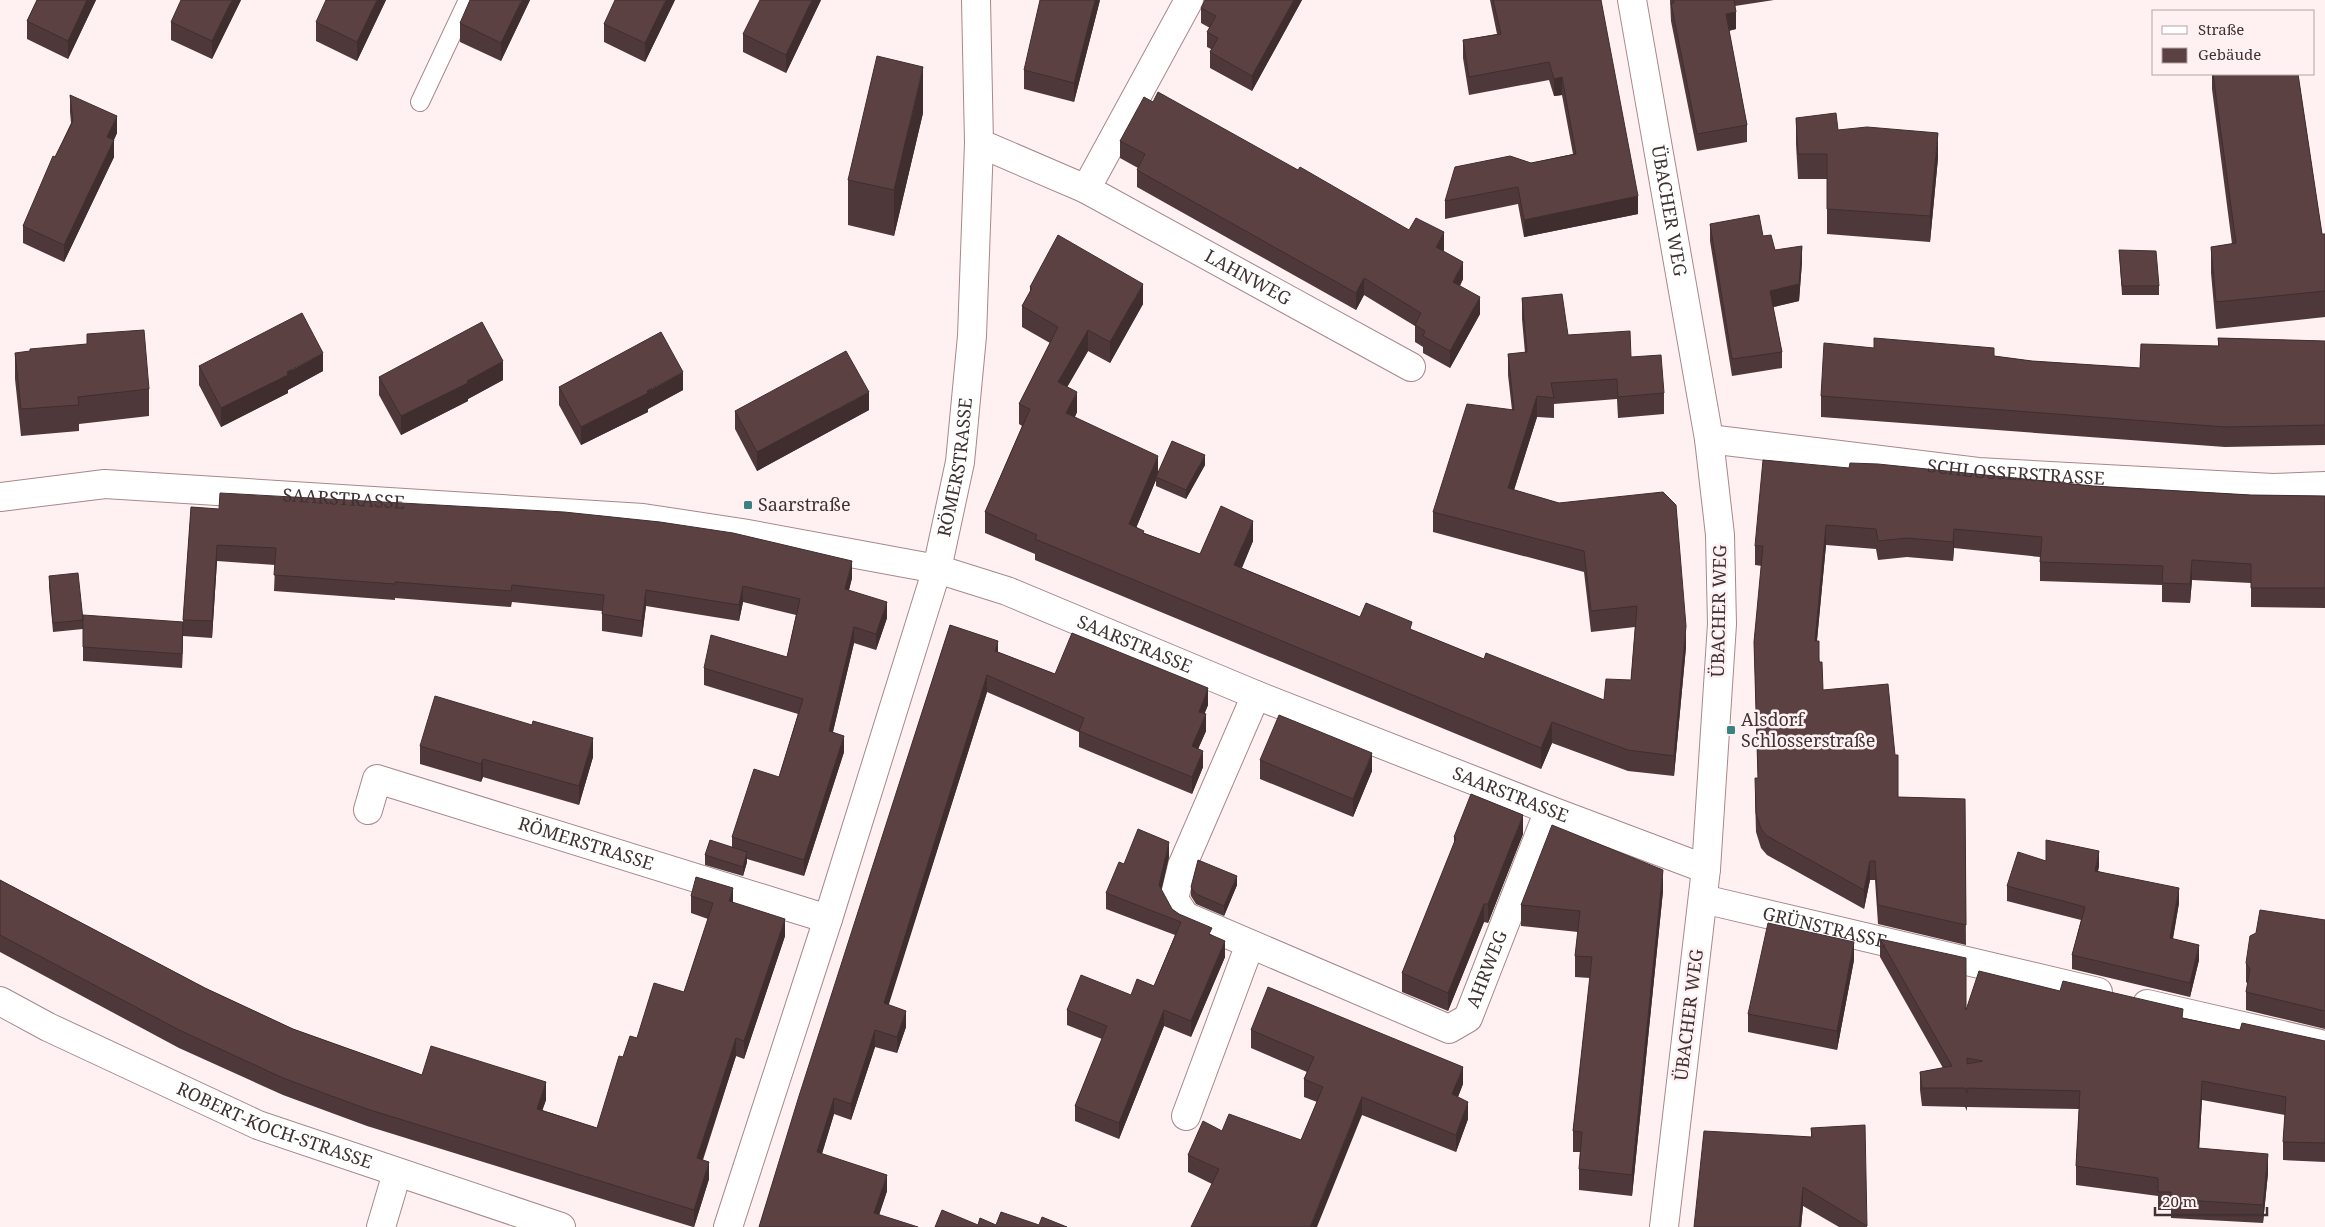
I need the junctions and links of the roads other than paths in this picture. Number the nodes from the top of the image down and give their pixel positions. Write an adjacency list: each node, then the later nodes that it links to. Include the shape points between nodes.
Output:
1 (468, 0): 5 (lane)
2 (976, 0): 6 (street, RÖMERSTRASSE)
3 (1188, 0): 7 (street)
4 (1632, 0): 9 (street, ÜBACHER WEG)
5 (420, 102)
6 (979, 144): 7 (street, LAHNWEG); 12 (street, RÖMERSTRASSE, via 972,336 960,462)
7 (1086, 189): 8 (street, LAHNWEG)
8 (1411, 368)
9 (1709, 439): 10 (street, SCHLOSSERSTRASSE, via 1978,472 2273,488); 16 (street, ÜBACHER WEG, via 1720,535 1722,624)
10 (2325, 486)
11 (0, 497): 12 (street, SAARSTRASSE, via 105,484 633,517 742,533)
12 (937, 569): 13 (street, SAARSTRASSE, via 1007,591); 18 (street, RÖMERSTRASSE)
13 (1256, 694): 15 (street, SAARSTRASSE); 19 (street, AHRWEG, via 1182,866 1174,899 1185,916)
14 (368, 810): 18 (street, RÖMERSTRASSE, via 377,779)
15 (1549, 810): 16 (street, SAARSTRASSE); 19 (street, AHRWEG, via 1468,1018 1450,1029)
16 (1706, 869): 17 (street, ÜBACHER WEG)
17 (1703, 899): 21 (street, GRÜNSTRASSE); 27 (street, ÜBACHER WEG)
18 (828, 919): 26 (street, RÖMERSTRASSE)
19 (1250, 944): 22 (street)
20 (0, 1001): 23 (street, ROBERT-KOCH-STRASSE, via 48,1027 258,1125)
21 (2325, 1045)
22 (1186, 1116)
23 (397, 1173): 24 (street); 25 (street, ROBERT-KOCH-STRASSE)
24 (380, 1227)
25 (561, 1227)
26 (728, 1227)
27 (1664, 1227)

